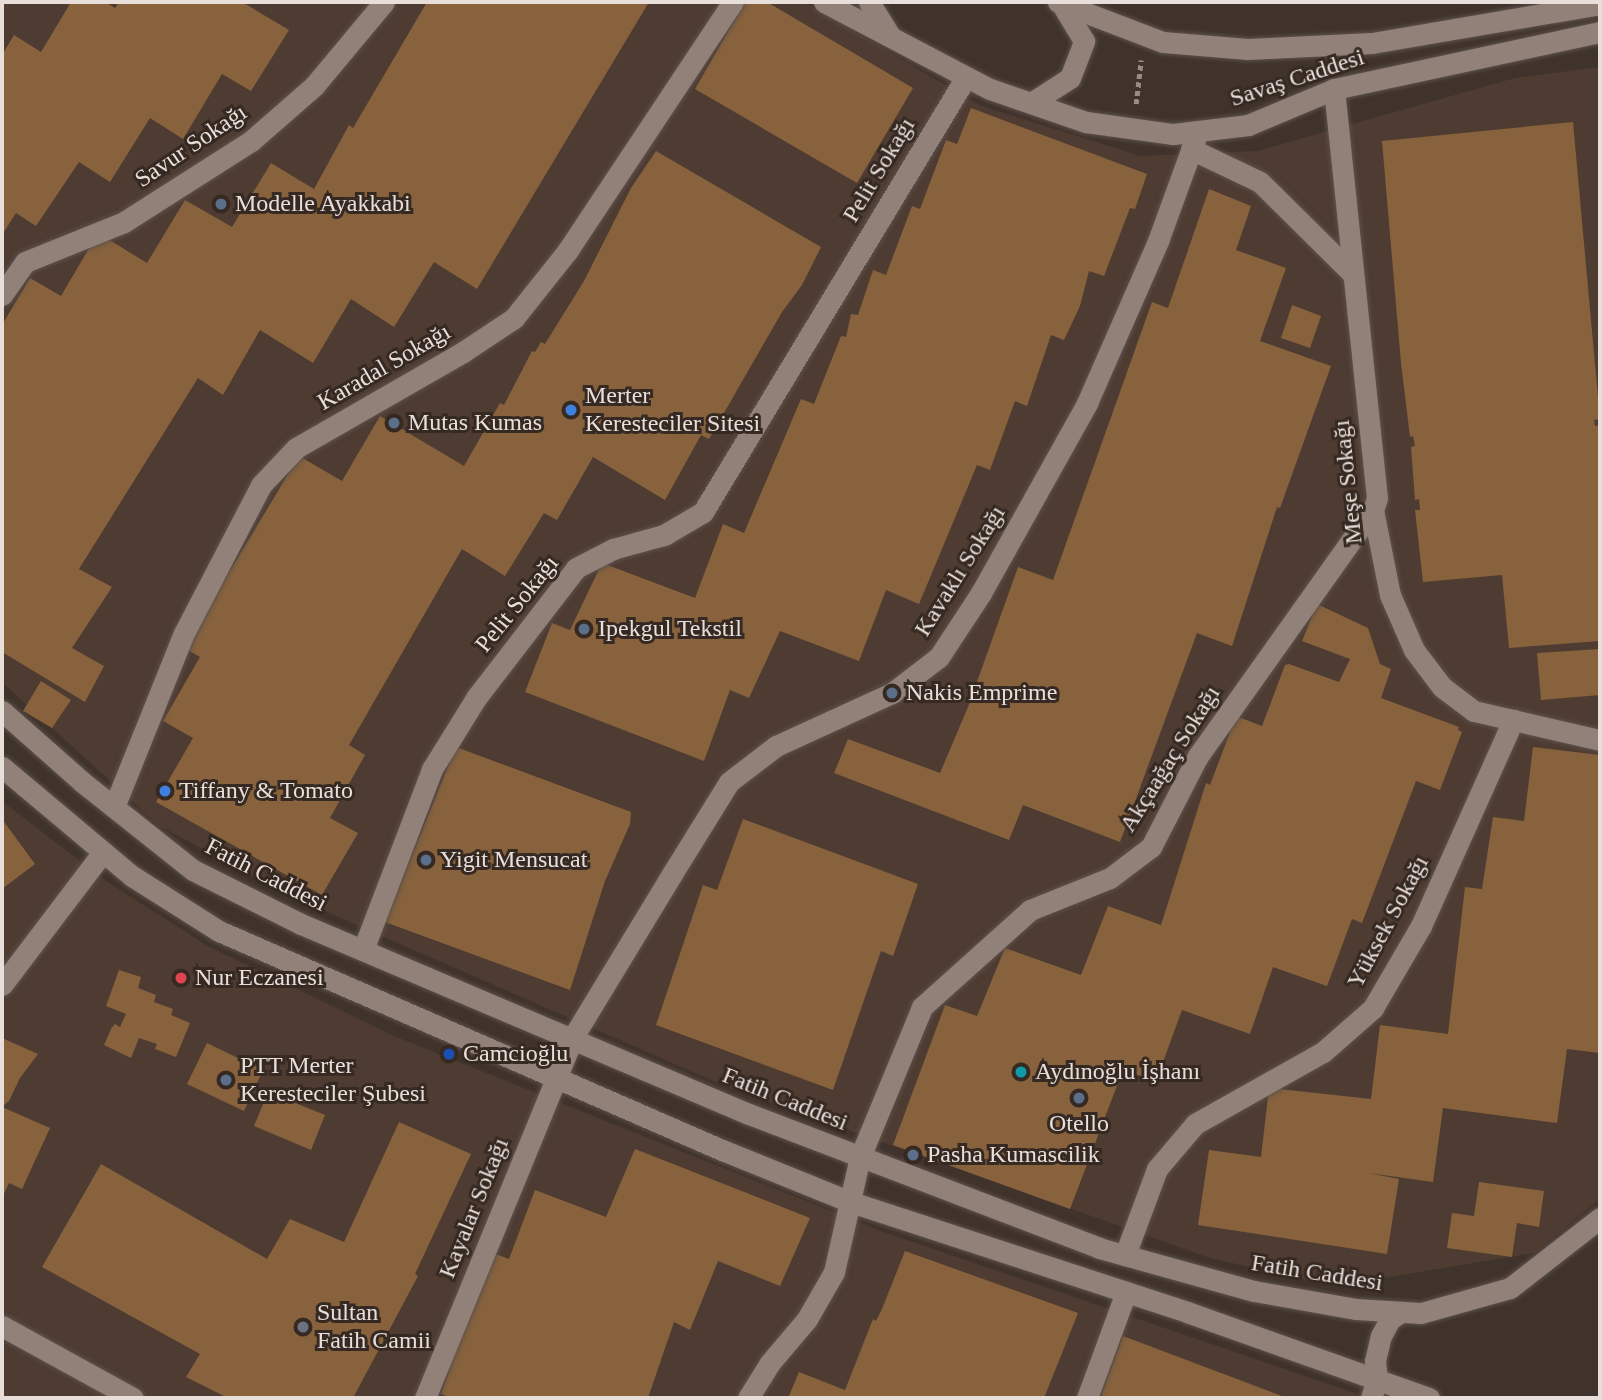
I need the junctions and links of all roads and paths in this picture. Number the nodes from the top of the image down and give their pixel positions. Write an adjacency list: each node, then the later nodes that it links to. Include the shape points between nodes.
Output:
1 (384, 2): 16 (street, Savur Sokağı, via 314,86 251,141 124,222 25,262)
2 (733, 2): 22 (street, Karadal Sokağı, via 568,250 514,318 296,448 261,485 183,635)
3 (824, 2): 9 (street, Savaş Caddesi)
4 (869, 2): 9 (street)
5 (1059, 2): 8 (street, Savaş Caddesi); 12 (street, via 1084,41 1070,78)
6 (1600, 4): 8 (street, Savaş Caddesi, via 1372,43 1248,49 1163,42)
7 (1600, 32): 11 (street, Savaş Caddesi)
8 (1144, 35): 13 (path)
9 (892, 39): 10 (street, Savaş Caddesi)
10 (967, 77): 12 (street, Savaş Caddesi); 24 (street, Pelit Sokağı, via 703,512 664,535 613,549 576,568 476,698 432,769)
11 (1334, 89): 14 (street, Savaş Caddesi, via 1248,125); 15 (street, Meşe Sokağı)
12 (1031, 103): 13 (street, Savaş Caddesi, via 1086,121)
13 (1134, 128): 14 (street, Savaş Caddesi)
14 (1194, 140): 15 (street, via 1261,182); 26 (street, Kavaklı Sokağı, via 1158,241 1087,403 981,593 939,657 892,694 775,746 729,782)
15 (1352, 273): 17 (street, Meşe Sokağı, via 1377,498)
16 (2, 295)
17 (1373, 510): 19 (street, Meşe Sokağı, via 1390,595 1414,650 1442,687 1475,711); 28 (street, Akçaağaç Sokağı, via 1198,756 1151,847 1110,878 1030,910 922,1007)
18 (2, 711): 22 (street, Fatih Caddesi)
19 (1513, 720): 20 (street, Meşe Sokağı); 31 (street, Yüksek Sokağı, via 1422,926 1373,1008 1323,1052 1195,1124 1157,1169)
20 (1600, 740)
21 (2, 767): 23 (street)
22 (114, 807): 24 (street, Fatih Caddesi, via 193,870)
23 (103, 852): 25 (street); 27 (street, via 132,876 219,931)
24 (363, 950): 26 (street, Fatih Caddesi)
25 (2, 985)
26 (573, 1037): 27 (street, Kavaklı Sokağı); 28 (street, Fatih Caddesi)
27 (556, 1077): 29 (street); 37 (street, Kayalar Sokağı)
28 (860, 1157): 29 (street, Akçaağaç Sokağı); 31 (street, Fatih Caddesi)
29 (851, 1202): 32 (street); 38 (street, Akçaağaç Sokağı, via 834,1272 807,1319 769,1364)
30 (1600, 1218): 33 (street, Fatih Caddesi, via 1510,1288 1421,1313)
31 (1125, 1255): 33 (street, Fatih Caddesi, via 1254,1291)
32 (1126, 1292): 35 (street); 39 (street)
33 (1401, 1312): 35 (street, via 1390,1319 1381,1336)
34 (2, 1326): 36 (street)
35 (1374, 1389): 40 (street)
36 (133, 1398)
37 (425, 1398)
38 (748, 1398)
39 (1087, 1398)
40 (1429, 1398)

